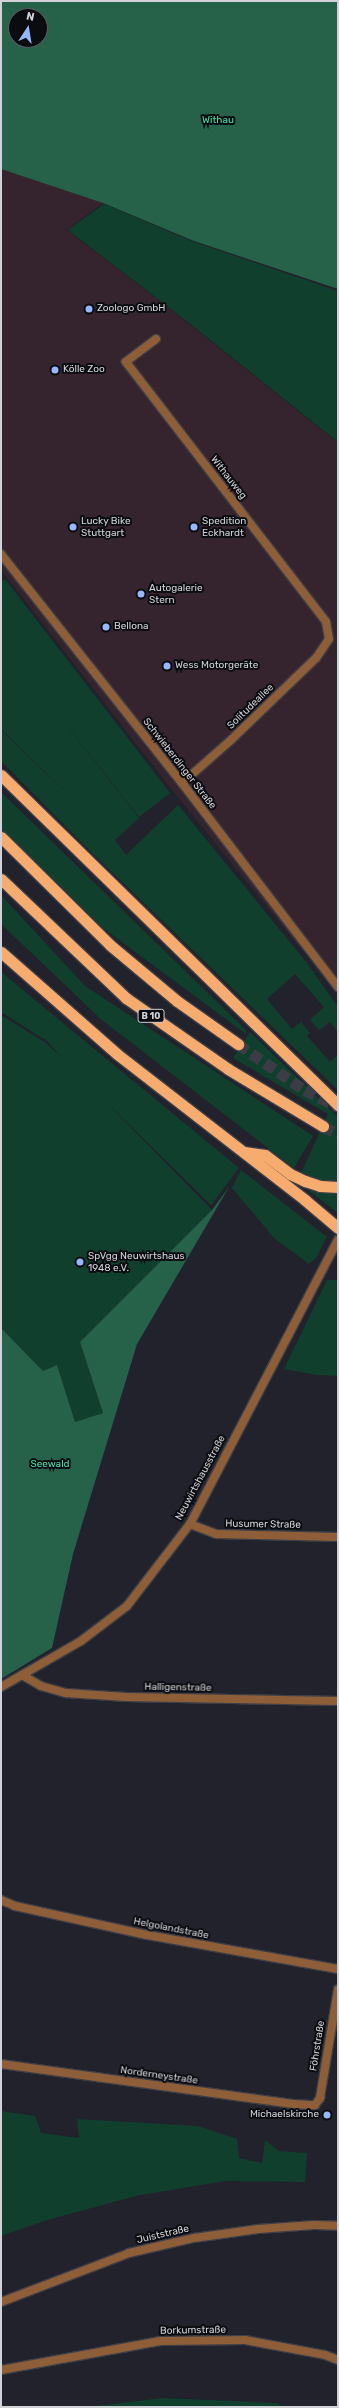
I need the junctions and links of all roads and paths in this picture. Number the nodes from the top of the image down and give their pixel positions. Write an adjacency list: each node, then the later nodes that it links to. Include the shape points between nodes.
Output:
1 (156, 339): 3 (street, Withauweg, via 126,362 326,622)
2 (1, 554): 5 (street, Schwieberdinger Straße)
3 (329, 640): 5 (street, Solitudeallee, via 316,658 232,740)
4 (1, 775): 11 (highway)
5 (182, 783): 9 (street, Schwieberdinger Straße)
6 (1, 837): 10 (highway, B 10, via 110,945 177,1001)
7 (1, 879): 12 (highway, B 10, via 126,998 228,1069)
8 (1, 952): 13 (highway, via 117,1054)
9 (338, 987)
10 (238, 1044)
11 (338, 1105)
12 (323, 1126)
13 (244, 1152): 14 (highway, via 265,1155 290,1174 305,1181 320,1186); 15 (highway)
14 (338, 1187)
15 (338, 1228)
16 (338, 1240): 17 (street, Neuwirtshausstraße)
17 (190, 1524): 18 (street, Husumer Straße, via 216,1534); 19 (street, Neuwirtshausstraße, via 128,1606 81,1641)
18 (338, 1537)
19 (22, 1675): 20 (street, Neuwirtshausstraße); 21 (street, Halligenstraße, via 41,1686 66,1693 126,1697)
20 (1, 1687)
21 (338, 1701)
22 (1, 1900): 23 (street, Helgolandstraße, via 15,1906 147,1935)
23 (338, 1969)
24 (338, 1989): 26 (street, Föhrstraße, via 320,2098)
25 (1, 2064): 26 (street, Norderneystraße)
26 (315, 2105)
27 (338, 2226): 28 (street, Juiststraße, via 258,2229 194,2238 129,2253)
28 (1, 2302)
29 (338, 2360): 30 (street, Borkumstraße, via 325,2355 245,2340 160,2341)
30 (1, 2370)

